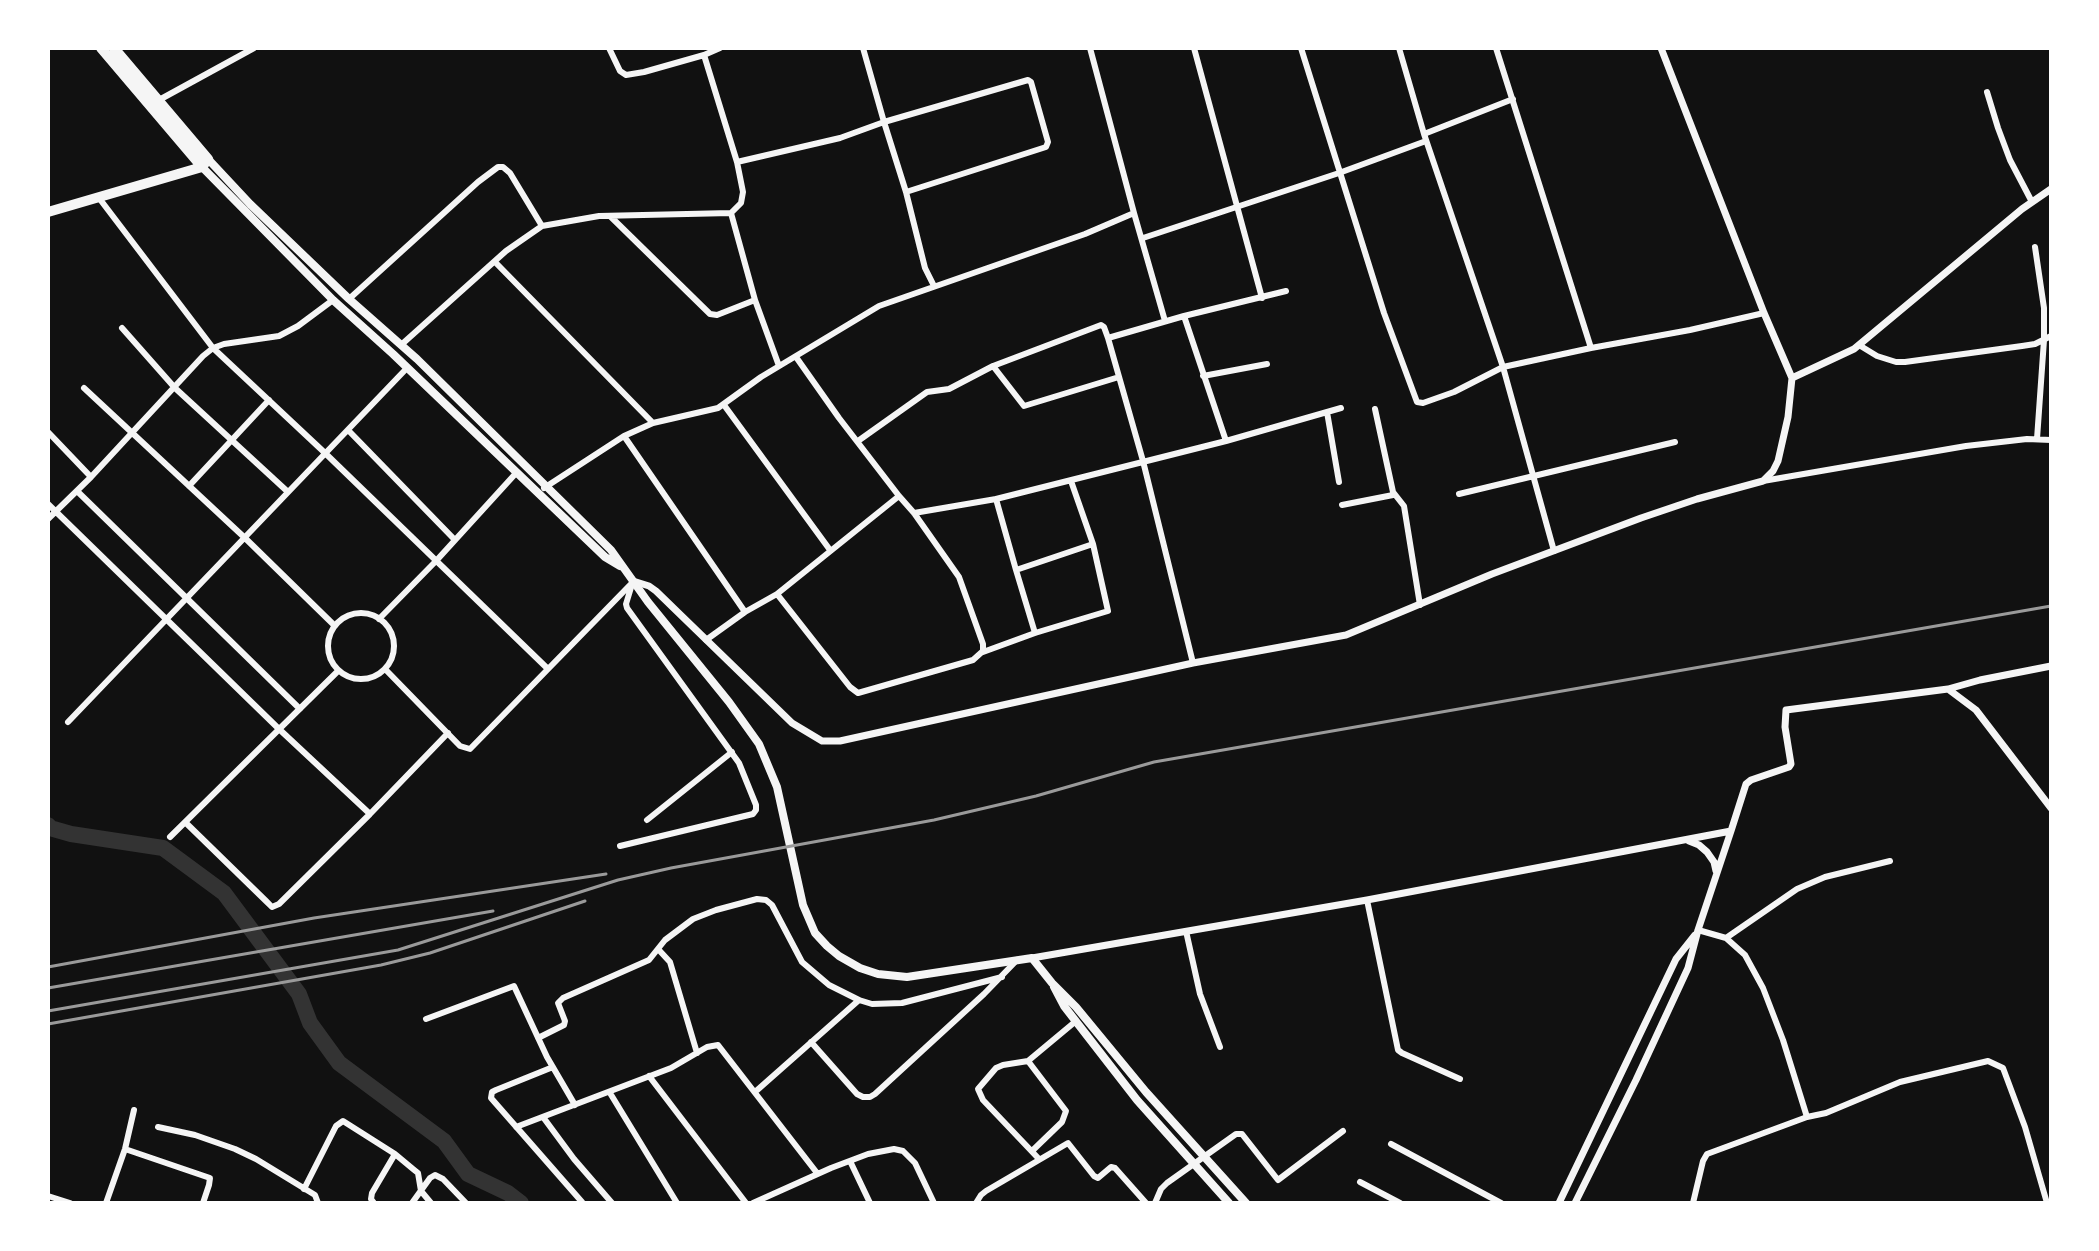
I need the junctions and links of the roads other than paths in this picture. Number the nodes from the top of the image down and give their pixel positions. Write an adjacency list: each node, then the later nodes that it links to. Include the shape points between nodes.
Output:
1 (101, 48): 20 (highway)
2 (114, 48): 16 (highway)
3 (254, 48): 16 (street)
4 (609, 48): 13 (street, via 626,75)
5 (720, 48): 13 (street)
6 (863, 48): 17 (street)
7 (1090, 48): 29 (street)
8 (1194, 48): 26 (street)
9 (1301, 48): 21 (street)
10 (1399, 48): 18 (street)
11 (1496, 48): 15 (street)
12 (1661, 48): 41 (street)
13 (704, 55): 19 (street)
14 (1987, 92): 25 (street, via 2010,160)
15 (1513, 99): 18 (street); 50 (street)
16 (158, 101): 20 (highway)
17 (884, 122): 19 (street); 23 (street); 23 (street, via 1028,80 1032,84 1046,147)
18 (1425, 138): 21 (street); 55 (street)
19 (737, 162): 28 (street, via 743,198)
20 (205, 163): 24 (highway); 38 (main road); 39 (main road)
21 (1339, 173): 26 (street); 55 (street, via 1417,402 1454,392)
22 (2051, 189): 25 (street)
23 (906, 192): 35 (street)
24 (99, 197): 27 (highway); 49 (street)
25 (2032, 202): 48 (street)
26 (1238, 206): 32 (street); 37 (street)
27 (48, 212)
28 (731, 213): 30 (street); 40 (street)
29 (1134, 213): 32 (street); 35 (street)
30 (611, 217): 31 (street); 40 (street, via 710,314)
31 (542, 226): 34 (street); 38 (street, via 510,173 498,167)
32 (1143, 238): 43 (street)
33 (2035, 247): 46 (street)
34 (495, 262): 47 (street); 67 (street)
35 (934, 286): 51 (street, via 879,306)
36 (1286, 291): 37 (street)
37 (1262, 298): 42 (street)
38 (349, 299): 47 (main road)
39 (333, 300): 49 (street, via 279,336); 56 (main road)
40 (755, 300): 53 (street)
41 (1764, 313): 50 (street); 59 (street)
42 (1184, 316): 43 (street); 57 (street)
43 (1165, 321): 45 (street)
44 (122, 328): 61 (street)
45 (1108, 338): 54 (street, via 1101,325); 58 (street)
46 (2048, 338): 48 (street, via 1905,362 1877,356); 72 (street)
47 (401, 345): 87 (main road)
48 (1859, 345): 59 (street)
49 (213, 348): 61 (street); 62 (street)
50 (1591, 348): 55 (street)
51 (796, 357): 53 (street); 75 (street)
52 (1267, 364): 57 (street)
53 (779, 366): 63 (street)
54 (993, 366): 58 (street, via 1024,406); 75 (street, via 949,389 927,392)
55 (1503, 367): 81 (street)
56 (407, 368): 68 (street); 80 (main road)
57 (1203, 376): 76 (street)
58 (1119, 377): 79 (street)
59 (1792, 378): 84 (street, via 1778,461)
60 (84, 388): 70 (street)
61 (175, 388): 70 (street); 73 (street)
62 (269, 400): 73 (street); 78 (street)
63 (724, 405): 67 (street); 103 (street)
64 (1341, 408): 66 (street)
65 (1375, 409): 92 (street)
66 (1327, 412): 76 (street); 85 (street)
67 (653, 423): 71 (street)
68 (348, 430): 78 (street); 101 (street)
69 (48, 432): 82 (street)
70 (133, 433): 82 (street); 86 (street)
71 (624, 436): 87 (street); 112 (street)
72 (2037, 439): 74 (street); 84 (street)
73 (231, 440): 86 (street); 89 (street)
74 (2051, 440)
75 (858, 441): 93 (street)
76 (1226, 441): 79 (street)
77 (1675, 442): 81 (street)
78 (325, 453): 89 (street); 105 (street)
79 (1143, 461): 83 (street); 119 (street)
80 (517, 472): 90 (main road); 101 (street)
81 (1535, 476): 91 (street); 104 (street)
82 (91, 477): 88 (street)
83 (1071, 481): 94 (street); 102 (street)
84 (1763, 481): 104 (street, via 1669,508)
85 (1339, 482)
86 (189, 486): 100 (street)
87 (546, 486): 90 (street); 106 (main road)
88 (77, 491): 97 (street); 110 (street)
89 (288, 492): 100 (street)
90 (538, 494): 106 (main road)
91 (1459, 494)
92 (1393, 495): 96 (street); 111 (street, via 1404,506)
93 (899, 496): 98 (street); 103 (street)
94 (996, 499): 98 (street); 107 (street)
95 (48, 504): 97 (street)
96 (1342, 505)
97 (56, 512): 99 (street); 113 (street)
98 (914, 513): 118 (street, via 959,577)
99 (48, 519)
100 (245, 538): 110 (street); 115 (street)
101 (455, 540): 105 (street)
102 (1093, 544): 107 (street); 116 (street, via 1108,611)
103 (830, 550): 109 (street)
104 (1554, 551): 111 (street)
105 (436, 561): 114 (street); 122 (street)
106 (621, 566): 108 (main road)
107 (1016, 570): 116 (street)
108 (633, 581): 117 (street, via 656,591); 122 (street); 129 (street, via 627,608); 146 (main road, via 759,744 777,787 803,905 815,933 839,956 878,974 907,977)
109 (777, 594): 112 (street); 118 (street, via 858,693 973,660)
110 (187, 597): 113 (street); 125 (street)
111 (1420, 605): 119 (street, via 1346,635)
112 (745, 612): 117 (street)
113 (166, 618): 126 (street); 127 (street)
114 (379, 619): 115 (street, via 351,615); 121 (street, via 394,648)
115 (335, 626): 123 (street, via 328,654)
116 (1035, 633): 118 (street)
117 (706, 640): 119 (street, via 792,723 822,741)
118 (982, 652)
119 (1193, 663)
120 (2051, 666): 124 (street)
121 (385, 669): 123 (street, via 367,679); 128 (street)
122 (548, 669): 128 (street, via 470,749)
123 (338, 671): 125 (street)
124 (1948, 689): 130 (street, via 1976,710); 134 (street, via 1786,710 1791,764 1746,784)
125 (300, 709): 127 (street)
126 (68, 722)
127 (279, 729): 131 (street); 133 (street)
128 (448, 733): 131 (street)
129 (732, 752): 132 (street); 137 (street, via 756,805 753,814)
130 (2051, 808)
131 (370, 814): 133 (street, via 286,900 272,907)
132 (647, 820)
133 (185, 822): 135 (street)
134 (1731, 831): 136 (street); 139 (street)
135 (170, 837)
136 (1686, 840): 139 (street, via 1707,852); 140 (street)
137 (620, 846)
138 (1890, 861): 143 (street, via 1797,889)
139 (1717, 873): 141 (street)
140 (1367, 900): 142 (street); 159 (street, via 1398,1050)
141 (1698, 930): 143 (street); 206 (street, via 1676,959); 207 (street, via 1688,968)
142 (1186, 931): 145 (street); 154 (street, via 1200,994)
143 (1726, 938): 165 (street, via 1745,955 1763,988)
144 (658, 949): 149 (street, via 693,919 766,900 802,962 829,985); 152 (street, via 649,960 559,1000 565,1023); 155 (street, via 673,969)
145 (1032, 958): 146 (main road); 148 (main road)
146 (1017, 960): 147 (street)
147 (1002, 977): 149 (street, via 902,1003); 153 (street, via 870,1097 857,1094)
148 (1052, 983): 151 (main road); 173 (main road)
149 (859, 1000): 153 (street)
150 (426, 1019): 152 (street, via 514,986)
151 (1076, 1021): 156 (street); 176 (main road)
152 (538, 1038): 157 (street)
153 (811, 1042): 160 (street)
154 (1220, 1047)
155 (697, 1053): 158 (street); 160 (street, via 718,1045)
156 (1028, 1061): 171 (street, via 1066,1111 1062,1122); 171 (street, via 996,1068 978,1089)
157 (553, 1067): 162 (street); 167 (street, via 492,1092 491,1098)
158 (649, 1076): 161 (street); 194 (street)
159 (1460, 1079)
160 (755, 1092): 177 (street)
161 (610, 1093): 162 (street); 193 (street)
162 (575, 1105): 164 (street)
163 (134, 1110): 170 (street)
164 (543, 1117): 167 (street); 192 (street)
165 (1807, 1117): 208 (street, via 1707,1154); 209 (street, via 1900,1082 1988,1061 2003,1068)
166 (158, 1127): 179 (street, via 235,1149)
167 (516, 1127): 183 (street)
168 (1343, 1131): 173 (street, via 1280,1180 1240,1133)
169 (1391, 1144): 205 (street)
170 (125, 1149): 185 (street); 186 (street, via 210,1178)
171 (1032, 1151): 174 (street)
172 (395, 1154): 179 (street, via 343,1121); 180 (street, via 418,1173); 188 (street, via 372,1193)
173 (1203, 1157): 176 (street); 203 (main road)
174 (1039, 1159): 199 (street, via 986,1191); 200 (street, via 1068,1143 1096,1178 1115,1168)
175 (850, 1161): 177 (street); 197 (street); 198 (street, via 881,1151 903,1151 915,1163)
176 (1193, 1164): 201 (street, via 1161,1189); 202 (main road)
177 (817, 1173): 181 (street)
178 (1360, 1182): 204 (street)
179 (304, 1189): 187 (street)
180 (421, 1191): 189 (street); 190 (street); 191 (street, via 439,1175)
181 (775, 1193): 195 (street); 196 (street)
182 (48, 1196): 184 (street)
183 (582, 1202)
184 (70, 1203)
185 (106, 1203)
186 (203, 1203)
187 (318, 1203)
188 (374, 1203)
189 (412, 1203)
190 (431, 1203)
191 (466, 1203)
192 (612, 1203)
193 (677, 1203)
194 (746, 1203)
195 (753, 1203)
196 (780, 1203)
197 (870, 1203)
198 (934, 1203)
199 (976, 1203)
200 (1146, 1203)
201 (1155, 1203)
202 (1229, 1203)
203 (1246, 1203)
204 (1400, 1203)
205 (1501, 1203)
206 (1559, 1203)
207 (1575, 1203)
208 (1693, 1203)
209 (2047, 1203)

